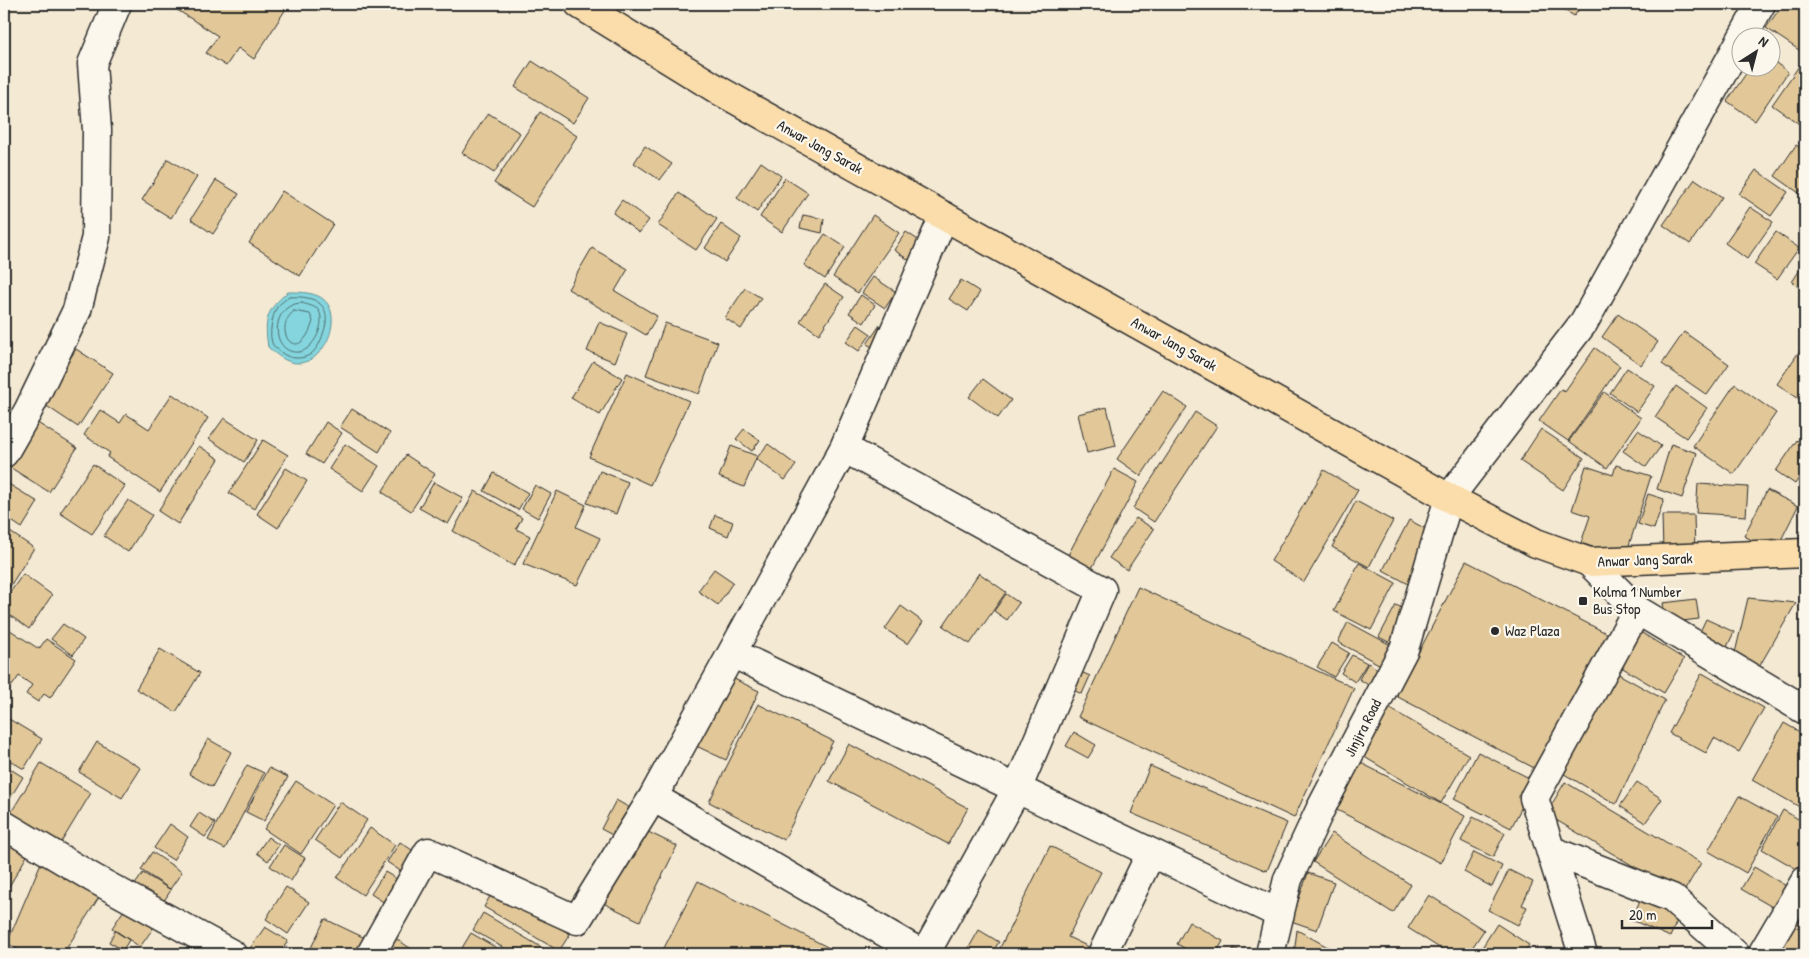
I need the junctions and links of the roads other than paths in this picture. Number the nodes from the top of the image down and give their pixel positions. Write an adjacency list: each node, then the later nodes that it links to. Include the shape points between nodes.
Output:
1 (117, 4): 6 (street, via 92,64 97,130 96,237 77,310)
2 (579, 4): 4 (main road, Anwar Jang Sarak, via 720,91)
3 (1760, 4): 7 (street, via 1584,322)
4 (944, 216): 5 (street); 7 (main road, Anwar Jang Sarak)
5 (844, 448): 11 (street); 13 (street, via 1102,590)
6 (4, 453)
7 (1449, 498): 9 (main road, Anwar Jang Sarak, via 1536,543); 19 (street, Jinjira Road, via 1404,649 1304,845 1288,880)
8 (1805, 553): 9 (main road, Anwar Jang Sarak)
9 (1589, 562): 10 (street)
10 (1637, 610): 12 (street); 16 (street, via 1534,798)
11 (732, 653): 13 (street); 14 (street)
12 (1805, 710)
13 (1017, 789): 17 (street); 23 (street)
14 (653, 797): 22 (street, via 577,920 428,852); 23 (street)
15 (4, 825): 21 (street)
16 (1550, 850): 20 (street, via 1672,898); 26 (street)
17 (1151, 853): 19 (street); 24 (street)
18 (1805, 881): 27 (street)
19 (1280, 914): 25 (street, Jinjira Road)
20 (1722, 950)
21 (232, 954)
22 (370, 954)
23 (923, 954)
24 (1102, 954)
25 (1270, 954)
26 (1583, 954)
27 (1762, 954)

